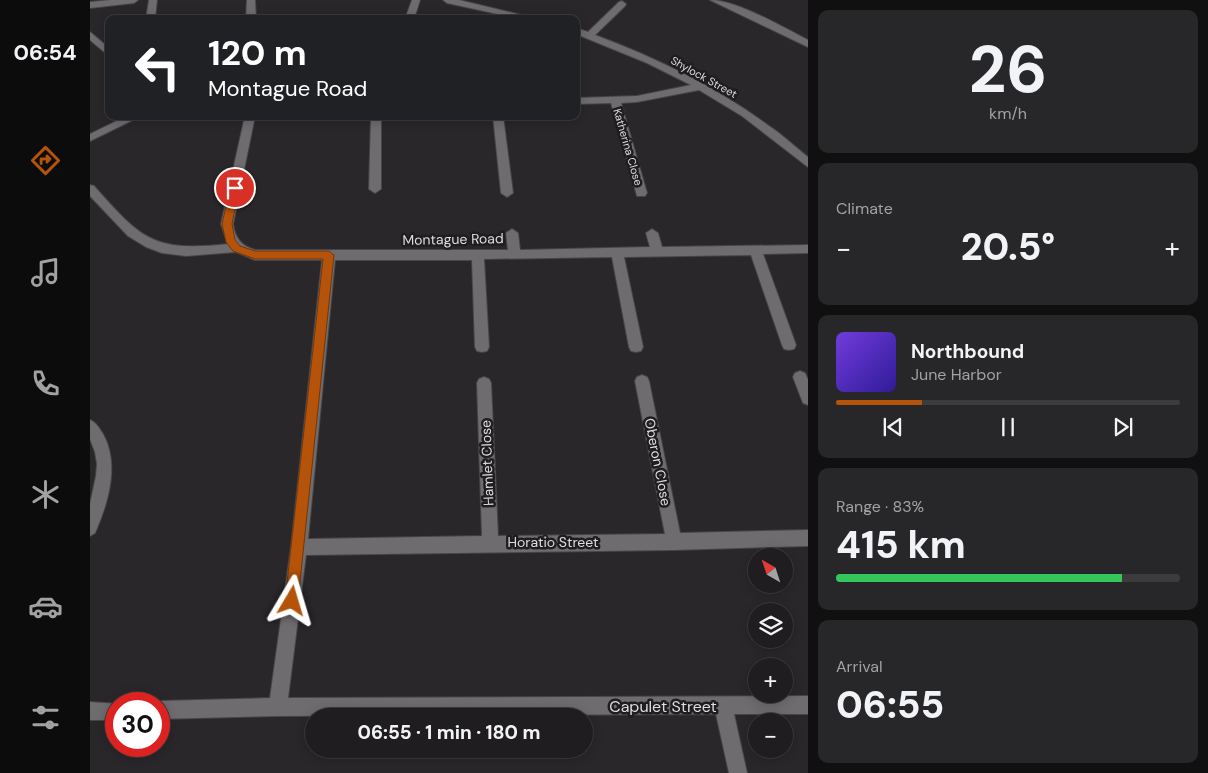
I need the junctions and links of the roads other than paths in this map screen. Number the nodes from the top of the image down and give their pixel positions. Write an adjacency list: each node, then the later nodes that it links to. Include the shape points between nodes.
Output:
1 (134, 0): 8 (street)
2 (153, 0): 9 (street)
3 (252, 0): 10 (street)
4 (416, 0): 11 (street)
5 (446, 0): 12 (street)
6 (714, 0): 16 (street)
7 (622, 4): 15 (street)
8 (90, 6)
9 (151, 15)
10 (251, 15)
11 (410, 15)
12 (515, 15)
13 (580, 33): 15 (street, Shylock Street)
14 (90, 35): 17 (street)
15 (589, 36): 18 (street, Shylock Street)
16 (808, 44)
17 (103, 52)
18 (699, 87): 20 (street); 26 (street, Shylock Street, via 754,121)
19 (580, 101): 20 (street)
20 (615, 101): 30 (street, Katherina Close)
21 (128, 120): 25 (street)
22 (249, 120): 33 (street, via 227,224 231,242)
23 (376, 120): 27 (street)
24 (498, 120): 29 (street)
25 (90, 138)
26 (808, 163)
27 (375, 189)
28 (90, 190): 33 (street, via 131,232 157,248 202,252)
29 (507, 192)
30 (641, 193)
31 (512, 233): 38 (street)
32 (652, 233): 35 (street)
33 (236, 248): 39 (street, Montague Road, via 255,255)
34 (808, 249): 36 (street, Montague Road)
35 (657, 250): 36 (street, Montague Road); 37 (street, Montague Road)
36 (756, 251): 41 (street)
37 (617, 252): 38 (street, Montague Road); 43 (street)
38 (514, 254): 40 (street, Montague Road)
39 (329, 255): 40 (street, Montague Road); 53 (street)
40 (478, 255): 42 (street)
41 (789, 345)
42 (482, 347)
43 (636, 347)
44 (800, 377): 47 (street)
45 (642, 381): 52 (street, Oberon Close)
46 (484, 383): 51 (street, Hamlet Close)
47 (808, 399)
48 (90, 426): 49 (street, via 105,456 104,476)
49 (90, 528)
50 (808, 538): 52 (street, Horatio Street)
51 (490, 542): 52 (street, Horatio Street); 53 (street, Horatio Street)
52 (674, 542)
53 (298, 547): 56 (street)
54 (808, 705): 55 (street, Capulet Street)
55 (723, 706): 56 (street, Capulet Street); 60 (street)
56 (278, 707): 57 (street, Capulet Street)
57 (170, 710)
58 (90, 711): 59 (street)
59 (105, 711)
60 (738, 773)

